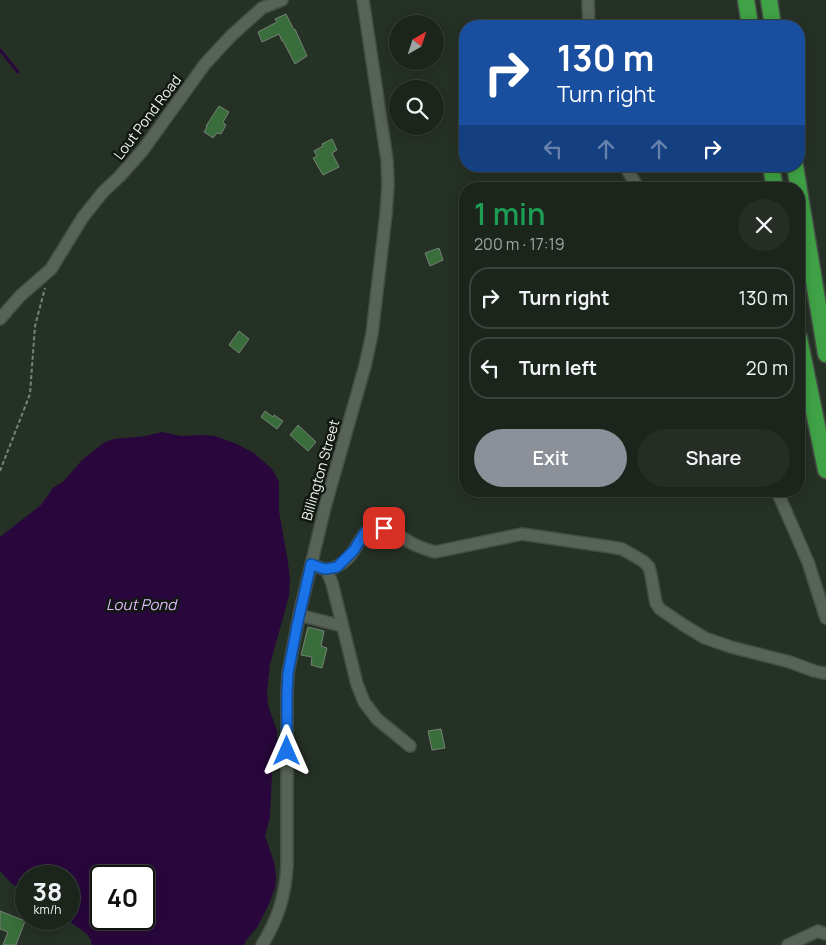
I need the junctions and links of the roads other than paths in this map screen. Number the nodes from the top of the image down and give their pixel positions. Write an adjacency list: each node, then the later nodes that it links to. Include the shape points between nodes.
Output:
1 (282, 0): 10 (street, Lout Pond Road, via 262,8 205,64 143,150 83,217 51,269)
2 (363, 0): 15 (street, Billington Street, via 387,160 386,214 372,334)
3 (588, 0): 6 (street)
4 (746, 0): 7 (highway)
5 (769, 0): 8 (highway)
6 (589, 20)
7 (749, 20)
8 (772, 20)
9 (805, 227): 11 (highway)
10 (0, 319)
11 (826, 354)
12 (805, 367): 13 (highway)
13 (826, 470)
14 (780, 497): 18 (street, via 808,562)
15 (311, 564): 16 (street); 17 (street, Billington Street)
16 (326, 569): 19 (street); 20 (street, via 337,567 354,550 365,532 374,528 384,528 435,552 522,534 610,547 643,561 649,567 660,609 705,638)
17 (300, 615): 19 (street); 23 (street, Billington Street, via 288,673 286,885 276,920)
18 (826, 618)
19 (342, 626): 21 (street, via 356,684 364,702 377,719)
20 (826, 673)
21 (410, 746)
22 (823, 931): 24 (street)
23 (262, 945)
24 (788, 945)

